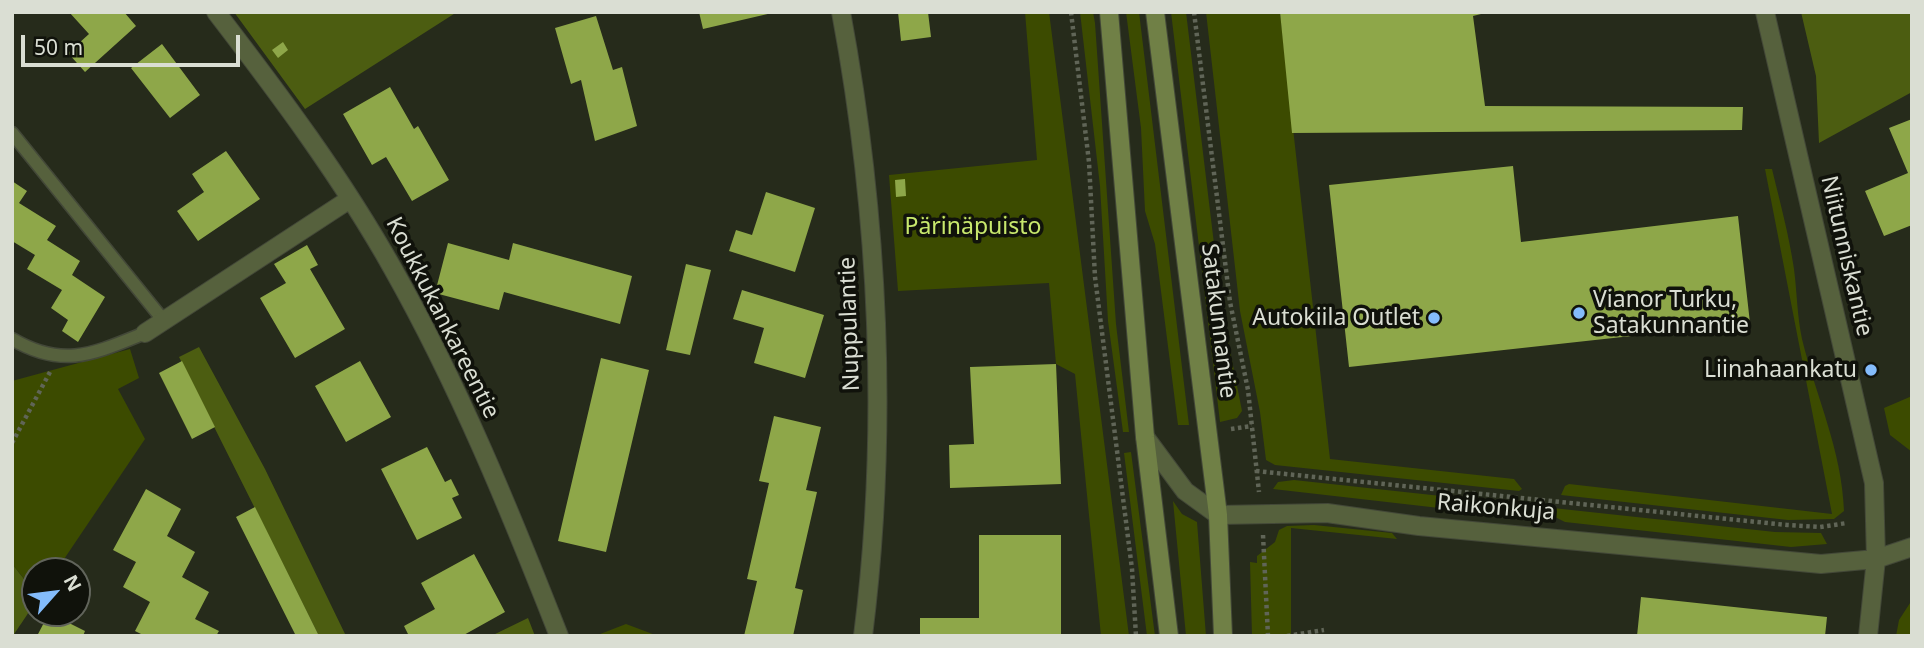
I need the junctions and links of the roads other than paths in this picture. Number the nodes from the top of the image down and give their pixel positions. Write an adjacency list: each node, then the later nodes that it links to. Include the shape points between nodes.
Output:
1 (216, 12): 7 (street, Koukkukankareentie, via 310,137)
2 (841, 12): 16 (street, Nuppulantie, via 872,247 877,399)
3 (1108, 12): 11 (main road)
4 (1155, 12): 12 (main road, Satakunnantie)
5 (1765, 12): 14 (street, Niitunniskantie, via 1874,483)
6 (12, 133): 8 (lane)
7 (350, 199): 8 (street); 15 (street, Koukkukankareentie, via 393,268 462,407)
8 (164, 321): 9 (street)
9 (145, 333): 10 (lane, via 108,348 57,358)
10 (12, 339)
11 (1145, 437): 12 (street, via 1185,491); 17 (main road)
12 (1218, 515): 14 (street, Raikonkuja, via 1327,513 1821,564); 18 (main road, Satakunnantie)
13 (1912, 547): 14 (street)
14 (1876, 559): 19 (street, Niitunniskantie)
15 (559, 636)
16 (863, 636)
17 (1169, 636)
18 (1223, 636)
19 (1868, 636)

